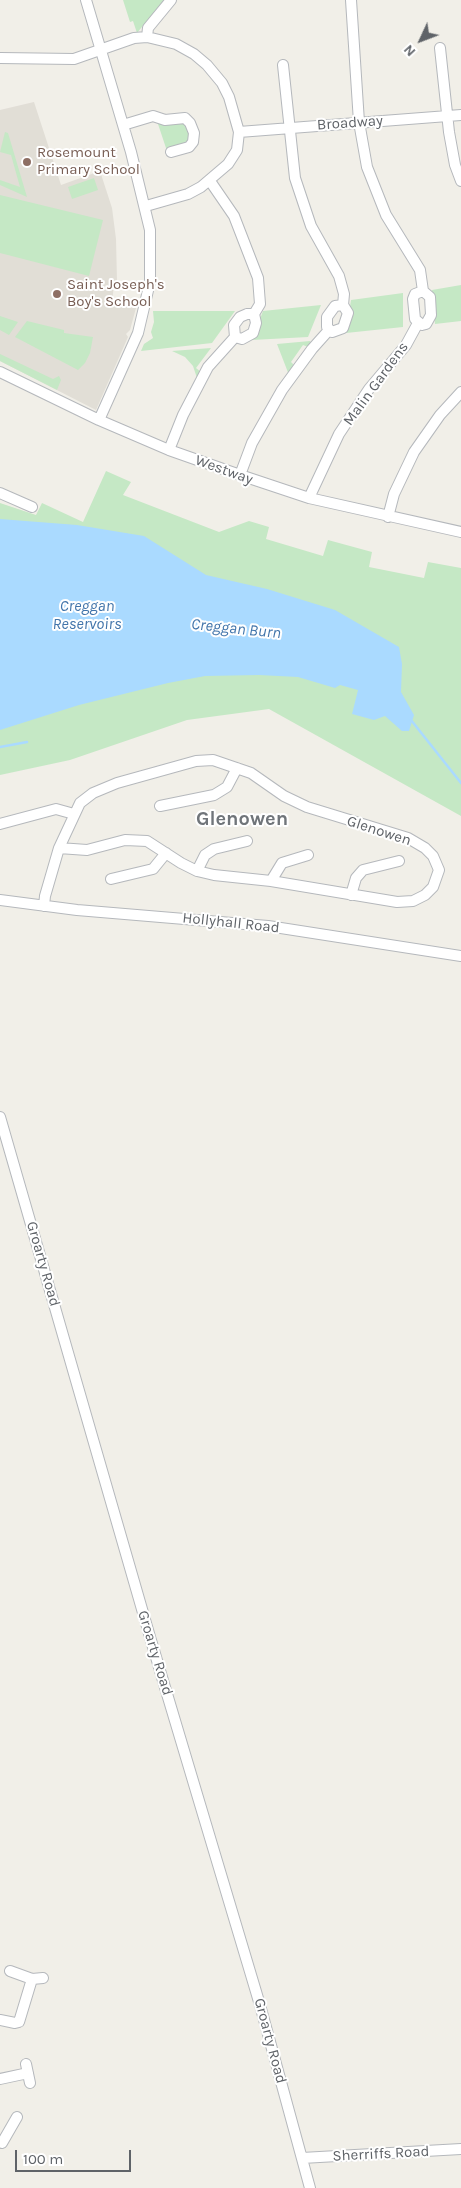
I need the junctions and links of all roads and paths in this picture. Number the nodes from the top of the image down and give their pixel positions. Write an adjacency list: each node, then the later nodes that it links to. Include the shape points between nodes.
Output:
1 (86, 0): 6 (street)
2 (170, 0): 4 (street, via 148,28)
3 (351, 0): 11 (street, Malin Gardens)
4 (147, 37): 6 (street, via 134,38); 14 (street, via 176,44 207,65 229,97)
5 (440, 48): 10 (street)
6 (100, 51): 7 (street, via 74,59); 12 (street)
7 (0, 58)
8 (283, 64): 13 (street)
9 (461, 115): 10 (street, Broadway)
10 (448, 116): 11 (street, Broadway); 17 (street, via 455,165)
11 (359, 122): 13 (street, Broadway); 19 (street, Malin Gardens, via 376,193 420,270)
12 (123, 124): 15 (street, via 152,116 165,120 185,118 192,128 194,142 189,147); 18 (street)
13 (288, 127): 14 (street, Broadway); 20 (street, via 302,203 338,276 344,294)
14 (239, 132): 16 (street, via 240,142 235,155)
15 (171, 152)
16 (210, 181): 18 (street, via 188,194); 21 (street, via 234,216 258,278 260,304)
17 (461, 181)
18 (146, 206): 27 (street, via 150,230 150,282 138,333)
19 (423, 291): 22 (street, via 413,299); 22 (street, Malin Gardens, via 430,297 431,318 426,324)
20 (343, 305): 23 (street, via 330,310); 23 (street, via 348,313 347,321 337,332)
21 (254, 314): 24 (street, via 240,317 234,325); 24 (street, via 253,333 242,339)
22 (418, 323): 31 (street, Malin Gardens, via 406,345 355,408)
23 (329, 330): 29 (street, via 282,390 252,443)
24 (235, 337): 28 (street, via 208,367 182,415)
25 (0, 372): 27 (street, Westway)
26 (461, 392): 33 (street, via 414,452)
27 (99, 420): 28 (street, Westway)
28 (169, 450): 29 (street, Westway)
29 (240, 476): 31 (street, Westway)
30 (0, 493): 32 (street)
31 (309, 498): 33 (street, Westway)
32 (32, 507)
33 (388, 517): 34 (street, Westway)
34 (461, 532)
35 (237, 768): 36 (street, via 227,786 214,795); 37 (street, Glenowen, via 213,760 196,761 117,783 93,793 80,803); 47 (street, Glenowen, via 307,806 408,838 425,848 438,866 433,887 413,902)
36 (160, 806)
37 (74, 814): 38 (street, via 56,809); 40 (street, Glenowen)
38 (0, 824)
39 (247, 841): 44 (street, via 214,849 205,855)
40 (60, 848): 41 (street, Glenowen, via 87,850 125,840 147,841); 49 (street, Glenowen, via 44,896)
41 (166, 853): 44 (street, Glenowen); 45 (street, via 153,869)
42 (308, 856): 46 (street, via 282,863)
43 (399, 861): 47 (street, via 363,870 356,878)
44 (197, 871): 46 (street, Glenowen)
45 (111, 879)
46 (271, 881): 47 (street, Glenowen)
47 (351, 895)
48 (0, 900): 49 (street, Hollyhall Road)
49 (44, 906): 50 (street, Hollyhall Road, via 268,926)
50 (461, 956)
51 (0, 1117): 61 (street, Groarty Road)
52 (10, 1971): 53 (street, via 38,1979 19,2022)
53 (0, 2020)
54 (28, 2073): 55 (street)
55 (0, 2079)
56 (17, 2117): 58 (street)
57 (0, 2123): 58 (street)
58 (10, 2129): 59 (street)
59 (2, 2143)
60 (461, 2149): 61 (street, Sherriffs Road)
61 (302, 2158): 62 (street, Groarty Road)
62 (310, 2188)

